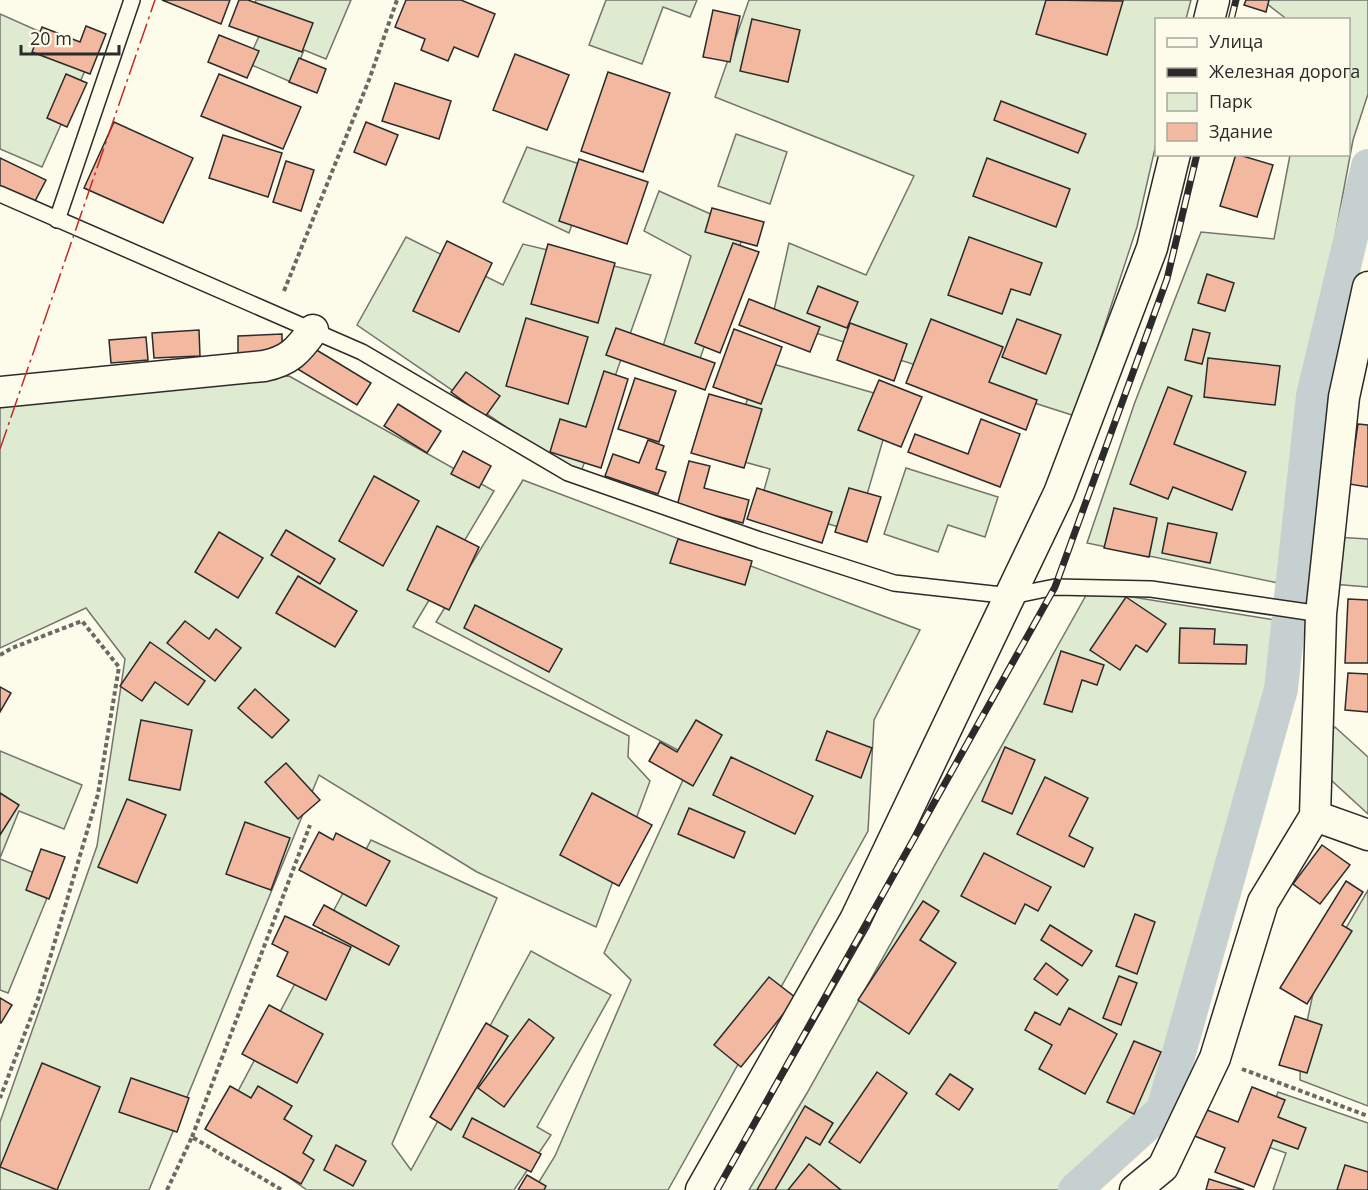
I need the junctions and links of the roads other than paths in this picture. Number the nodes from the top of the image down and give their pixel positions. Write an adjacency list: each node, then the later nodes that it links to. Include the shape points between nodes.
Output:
1 (132, 0): 6 (lane)
2 (1214, 0): 3 (street)
3 (1210, 18)
4 (1175, 156): 10 (street, via 1152,248 1059,493)
5 (0, 194): 6 (lane)
6 (57, 220): 8 (lane)
7 (1368, 287): 11 (street, via 1344,397)
8 (313, 330): 9 (street, via 301,347 280,363); 10 (lane, via 362,352 568,473 894,583)
9 (0, 392)
10 (1011, 596): 11 (lane, via 1056,587 1151,589); 14 (street, via 855,920)
11 (1310, 612): 12 (street)
12 (1315, 816): 13 (street); 15 (street, via 1263,902 1215,1058 1163,1167)
13 (1368, 835)
14 (701, 1190)
15 (1135, 1190)

